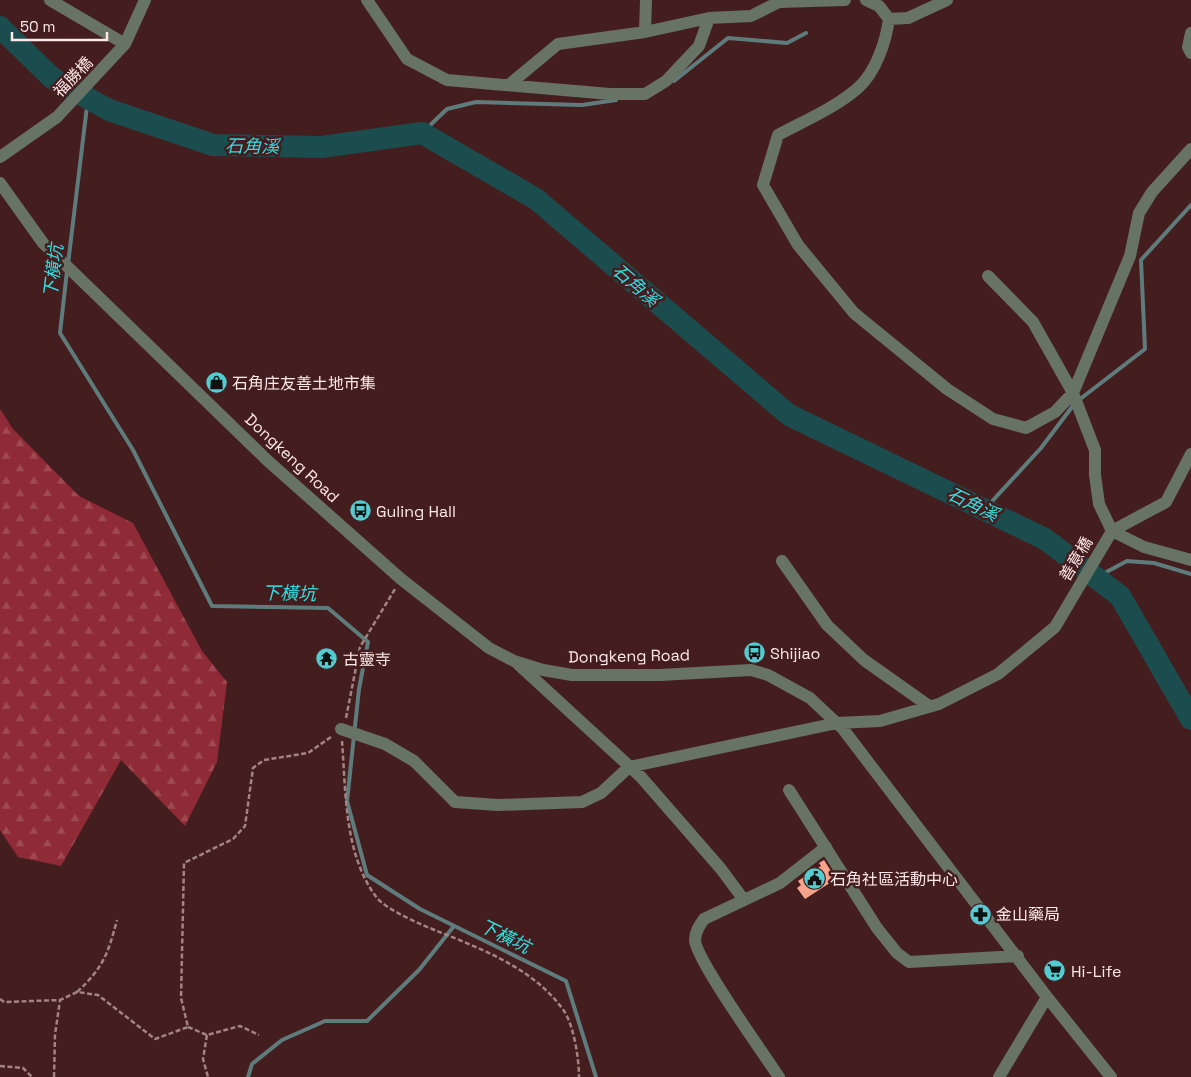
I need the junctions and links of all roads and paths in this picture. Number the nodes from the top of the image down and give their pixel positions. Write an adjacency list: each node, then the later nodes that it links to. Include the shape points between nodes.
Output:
1 (50, 0): 12 (street)
2 (144, 0): 12 (street, 福勝橋)
3 (368, 0): 14 (street, via 408,59 447,80)
4 (646, 0): 10 (street)
5 (845, 0): 8 (street, via 779,2 751,16)
6 (866, 0): 9 (street, via 879,6)
7 (947, 0): 9 (street, via 908,18)
8 (709, 18): 10 (street); 14 (street, via 699,46 666,81 645,94 610,94)
9 (889, 18): 19 (street, via 886,40 859,87 778,135 762,185 798,245 854,313 947,390 993,419 1026,428 1056,412)
10 (646, 32): 14 (street, via 558,44)
11 (1191, 32): 13 (street, via 1188,47)
12 (125, 44): 16 (street, 福勝橋, via 57,117)
13 (1191, 54)
14 (510, 84)
15 (1191, 149): 19 (street, via 1152,192 1139,213 1130,256)
16 (0, 157)
17 (0, 183): 24 (street, Dongkeng Road, via 43,243 60,260 268,461)
18 (988, 276): 19 (street, via 1033,322)
19 (1073, 393): 21 (street, via 1096,450 1099,504)
20 (1191, 454): 21 (street, via 1166,502)
21 (1112, 531): 22 (street, via 1144,547); 26 (street, 善意橋, via 1055,627 998,674)
22 (1191, 560)
23 (782, 561): 26 (street, via 827,625 864,660)
24 (401, 579): 25 (street, Dongkeng Road, via 489,648); 28 (path, via 360,647)
25 (514, 661): 27 (street, Dongkeng Road, via 572,675 752,670 810,698); 29 (street)
26 (930, 706): 27 (street, 善意橋, via 880,721)
27 (837, 723): 29 (street, 善意橋); 34 (street, Dongkeng Road)
28 (344, 730): 29 (street, via 384,744 414,761 455,802 498,805 582,802 601,793); 40 (path, via 308,752 264,760 253,768 245,826 233,839 184,864 180,998); 47 (path, via 348,809 357,865 378,900 414,922 478,948 531,977 564,1012 579,1056)
29 (629, 767): 32 (street, via 721,869)
30 (789, 790): 31 (street)
31 (826, 847): 32 (street, via 780,883); 34 (street, via 878,928 897,954 909,962)
32 (744, 900): 48 (street, via 704,919 696,931 695,942 713,977)
33 (117, 920): 35 (path, via 110,946 96,974)
34 (1018, 956): 36 (street, Dongkeng Road)
35 (77, 992): 38 (path); 40 (path, via 98,995 156,1039)
36 (1047, 997): 49 (street); 50 (street, Dongkeng Road)
37 (0, 999): 39 (path)
38 (60, 1000): 39 (path); 45 (path)
39 (2, 1002)
40 (188, 1027): 41 (path)
41 (207, 1035): 42 (path, via 240,1026); 46 (path, via 203,1059)
42 (259, 1035)
43 (0, 1066): 44 (path, via 23,1068)
44 (32, 1077)
45 (54, 1077)
46 (208, 1077)
47 (579, 1077)
48 (779, 1077)
49 (999, 1077)
50 (1111, 1077)

